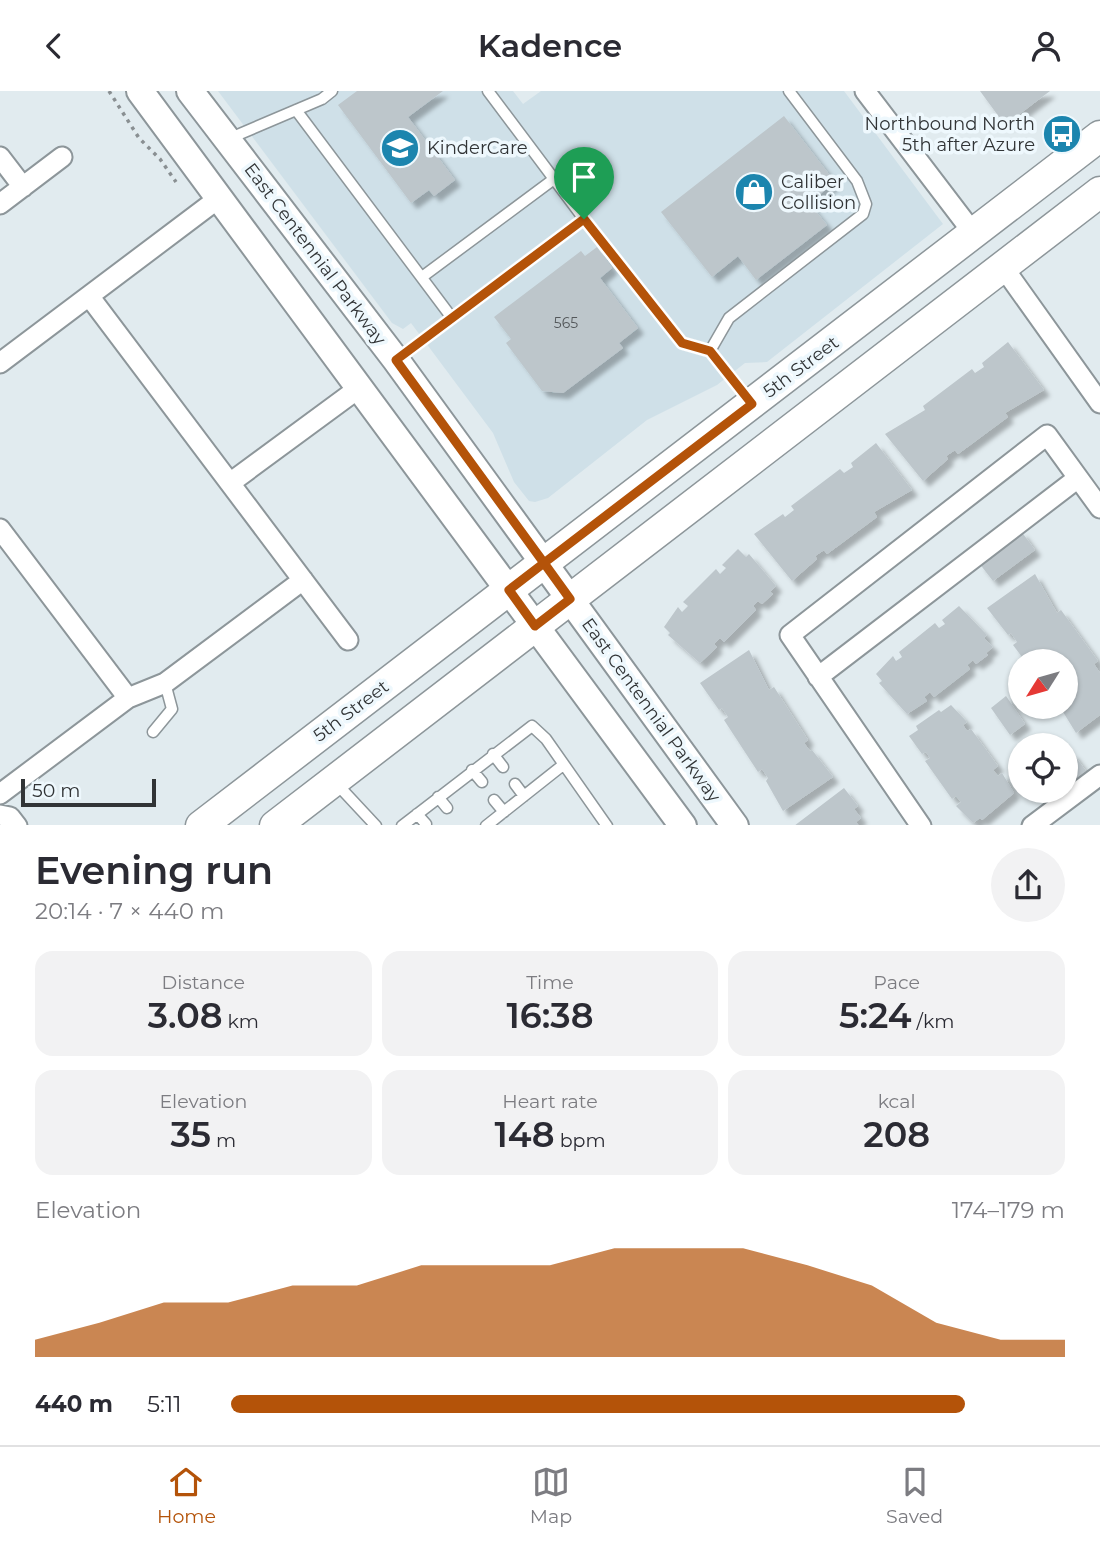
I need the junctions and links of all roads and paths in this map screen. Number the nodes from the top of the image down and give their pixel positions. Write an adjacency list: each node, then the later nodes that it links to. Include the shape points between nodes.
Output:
1 (108, 91): 14 (path)
2 (140, 91): 17 (main road)
3 (190, 91): 10 (main road, East Centennial Parkway)
4 (332, 91): 8 (lane)
5 (488, 91): 13 (lane)
6 (789, 91): 25 (lane, via 858,181 866,204 863,213 729,318)
7 (865, 91): 20 (street)
8 (296, 110): 10 (lane); 22 (lane)
9 (1100, 136): 20 (main road, 5th Street)
10 (227, 139): 17 (main road); 26 (main road, East Centennial Parkway)
11 (0, 157): 15 (street)
12 (62, 157): 15 (street)
13 (554, 179): 19 (lane); 22 (lane)
14 (176, 182)
15 (23, 187): 18 (street)
16 (1100, 192): 21 (main road)
17 (219, 198): 23 (street); 28 (main road)
18 (0, 204)
19 (584, 219): 24 (lane); 25 (lane, via 682,343)
20 (975, 234): 30 (main road, 5th Street)
21 (1003, 267): 29 (street); 38 (main road)
22 (422, 277): 24 (lane)
23 (89, 296): 27 (street); 32 (street)
24 (452, 318): 26 (lane)
25 (710, 351): 30 (lane)
26 (396, 360): 35 (main road, East Centennial Parkway)
27 (0, 363)
28 (359, 388): 32 (street); 37 (main road)
29 (1100, 403)
30 (752, 404): 35 (main road, 5th Street)
31 (1078, 478): 33 (street); 41 (street); 41 (street, via 1047,435 790,635)
32 (230, 483): 36 (street)
33 (1100, 507)
34 (0, 529): 43 (street)
35 (544, 563): 37 (main road, 5th Street); 38 (main road, East Centennial Parkway)
36 (303, 580): 40 (street); 42 (street)
37 (509, 590): 39 (main road); 63 (main road, 5th Street)
38 (570, 599): 39 (main road); 70 (main road, East Centennial Parkway)
39 (535, 626): 50 (main road); 69 (main road)
40 (348, 640)
41 (818, 677): 71 (street)
42 (165, 683): 43 (street); 44 (lane, via 172,709)
43 (128, 698): 53 (street)
44 (153, 732)
45 (493, 754): 46 (lane, via 532,726); 47 (lane); 48 (lane)
46 (564, 765): 54 (lane); 68 (lane)
47 (503, 767)
48 (472, 770): 51 (lane); 55 (lane)
49 (1100, 775): 72 (street)
50 (334, 781): 64 (main road); 65 (lane)
51 (482, 782)
52 (515, 784): 54 (lane)
53 (0, 794)
54 (524, 796): 58 (lane)
55 (438, 797): 57 (lane); 59 (lane)
56 (495, 800): 58 (lane)
57 (447, 808)
58 (503, 812): 67 (lane)
59 (417, 814): 61 (lane); 66 (lane)
60 (0, 815): 62 (street)
61 (426, 824)
62 (17, 825)
63 (201, 825)
64 (275, 825)
65 (376, 825)
66 (402, 825)
67 (486, 825)
68 (607, 825)
69 (682, 825)
70 (735, 825)
71 (921, 825)
72 (1032, 825)

